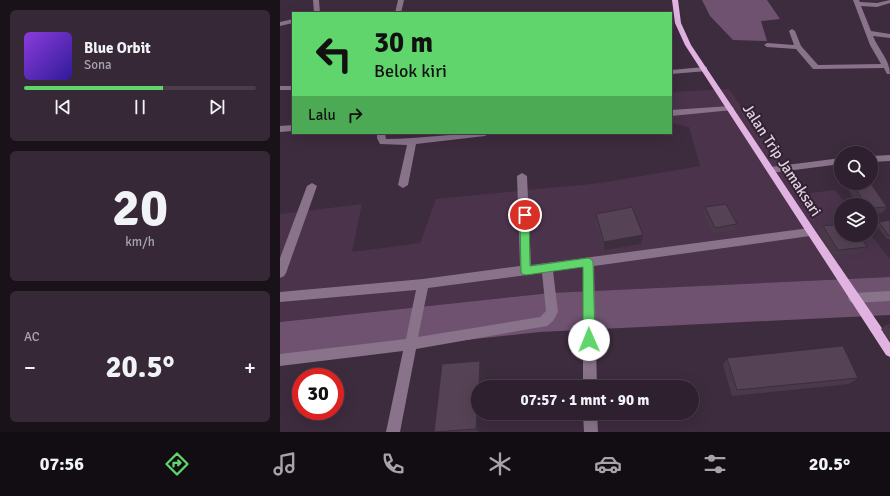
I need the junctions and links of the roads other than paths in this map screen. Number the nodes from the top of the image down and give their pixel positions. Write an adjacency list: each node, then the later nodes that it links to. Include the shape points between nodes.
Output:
1 (316, 0): 6 (street)
2 (401, 0): 7 (street)
3 (675, 0): 8 (main road, Jalan Trip Jamaksari)
4 (890, 1): 5 (street, via 877,5)
5 (856, 2): 12 (street)
6 (317, 12)
7 (398, 12)
8 (674, 16): 17 (main road, Jalan Trip Jamaksari, via 688,46)
9 (292, 21): 10 (street)
10 (280, 24)
11 (792, 31): 15 (street)
12 (868, 33): 13 (street); 16 (street)
13 (890, 36)
14 (767, 45): 15 (street)
15 (798, 47): 16 (street, via 818,68)
16 (888, 69)
17 (705, 70): 18 (street); 21 (main road, Jalan Trip Jamaksari)
18 (672, 72)
19 (280, 88): 20 (street)
20 (292, 88)
21 (730, 108): 22 (street); 31 (main road, Jalan Trip Jamaksari)
22 (672, 113)
23 (292, 128): 24 (street)
24 (280, 129)
25 (381, 134): 27 (street, via 383,142)
26 (477, 134): 27 (street)
27 (412, 142): 33 (street)
28 (890, 158): 29 (street)
29 (878, 159)
30 (834, 162): 31 (street)
31 (771, 170): 35 (main road, Jalan Trip Jamaksari)
32 (522, 176): 38 (street)
33 (403, 185)
34 (312, 186): 39 (street)
35 (810, 232): 36 (street); 43 (main road, Jalan Trip Jamaksari)
36 (584, 262): 37 (street); 47 (street)
37 (547, 268): 38 (street); 44 (street, via 552,312 543,322)
38 (526, 271): 40 (street)
39 (280, 273)
40 (423, 284): 42 (street); 44 (street)
41 (890, 296): 43 (street)
42 (280, 297)
43 (854, 298): 45 (main road, Jalan Trip Jamaksari)
44 (410, 344): 46 (street); 49 (street)
45 (890, 351)
46 (280, 360)
47 (590, 380)
48 (590, 420): 50 (street)
49 (393, 432)
50 (590, 432)

